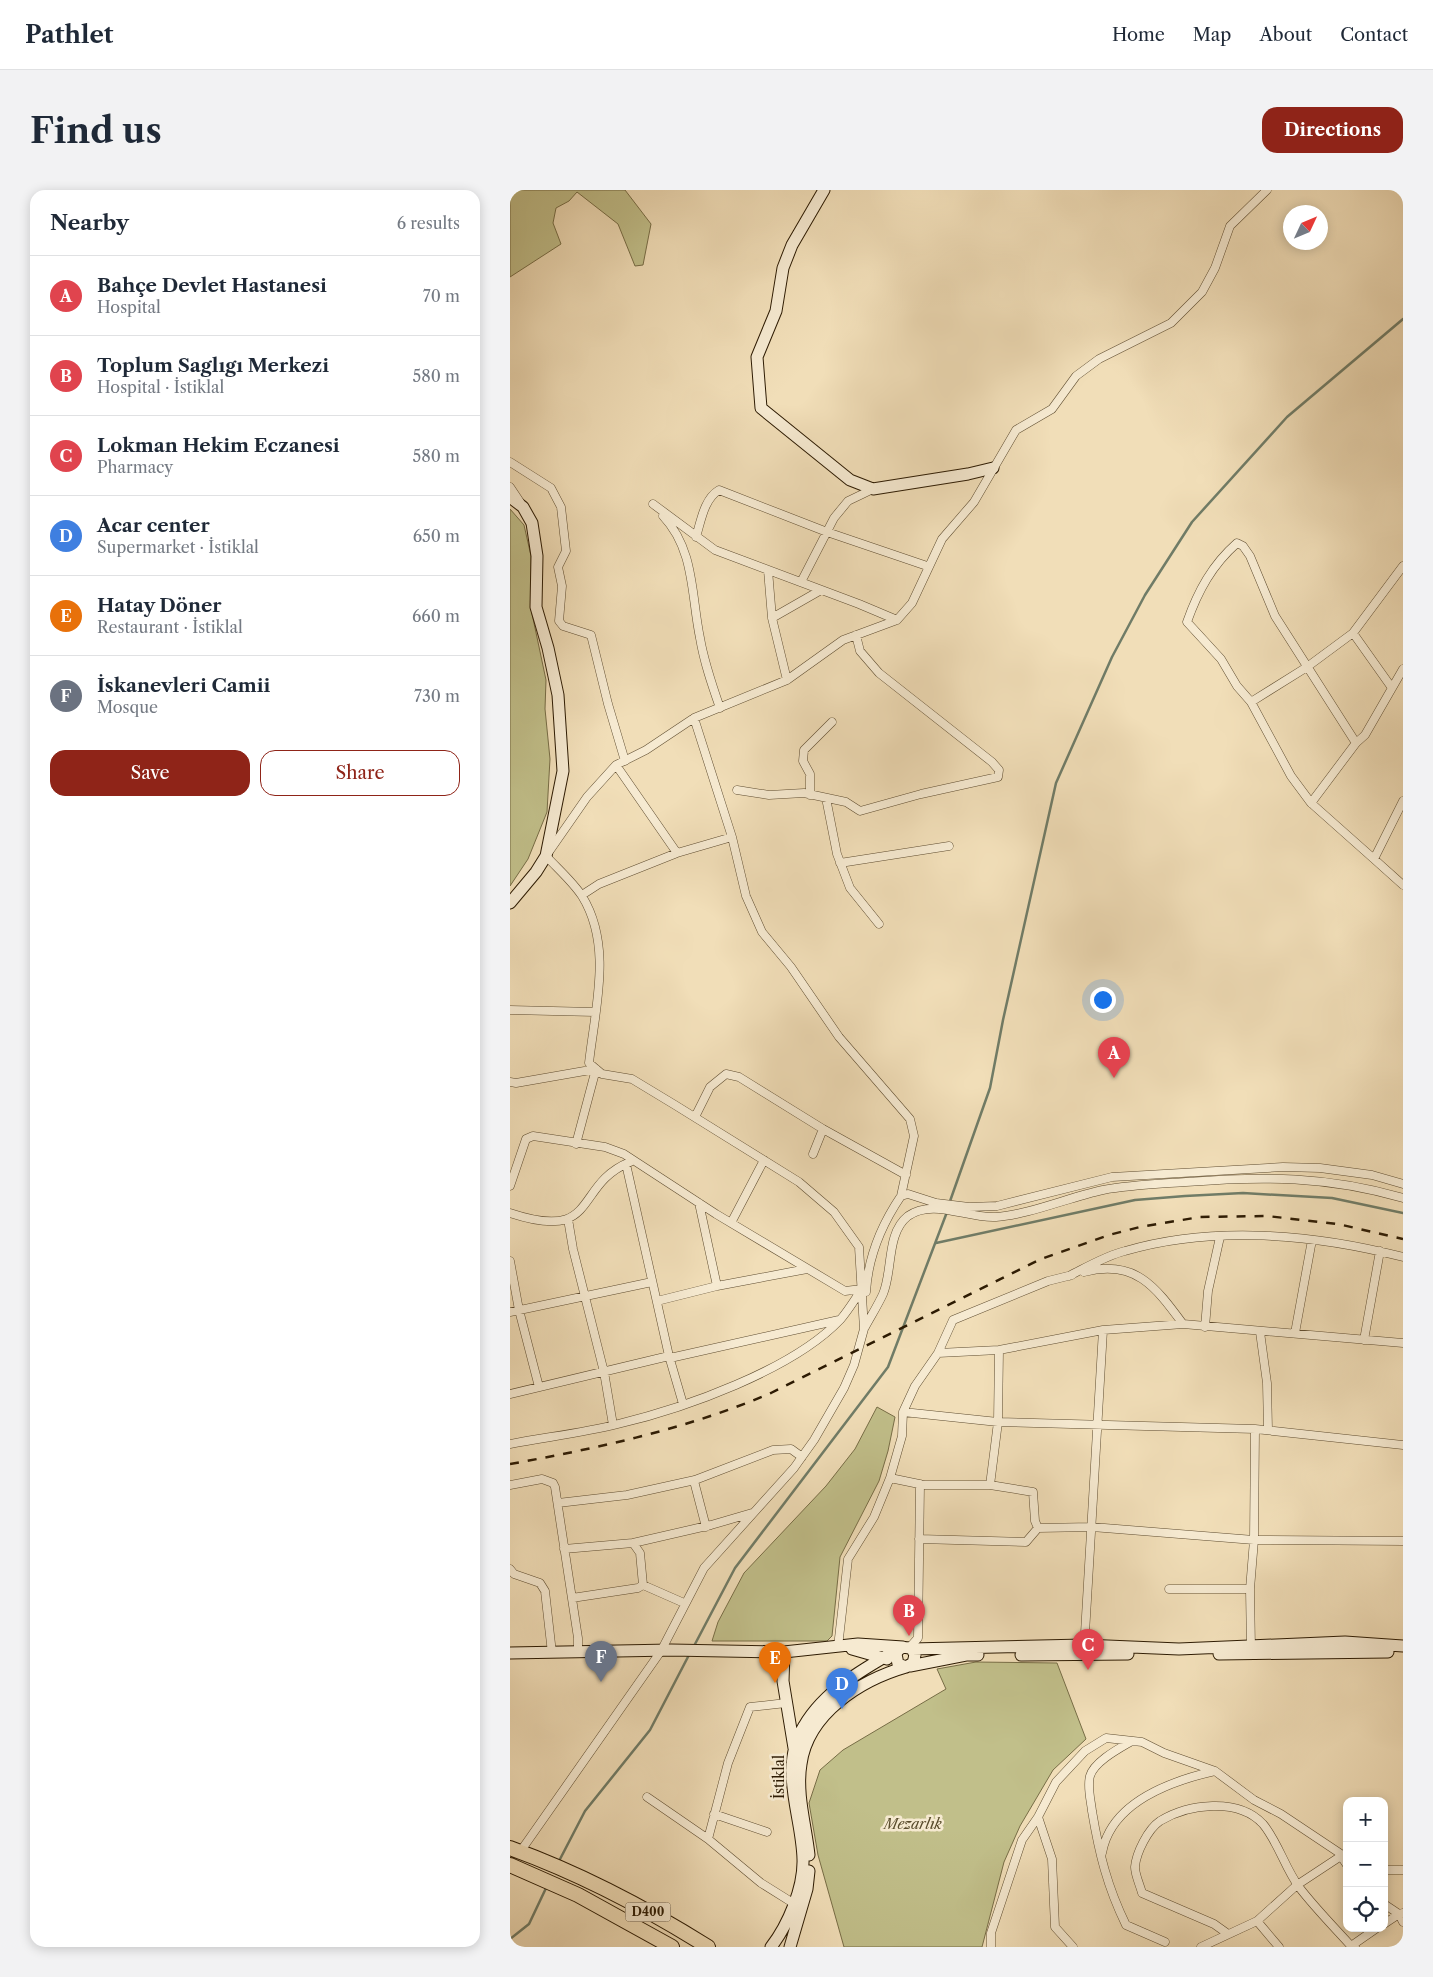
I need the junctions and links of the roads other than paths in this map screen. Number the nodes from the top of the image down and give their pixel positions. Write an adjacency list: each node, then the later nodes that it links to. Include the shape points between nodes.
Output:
1 (824, 190): 6 (street, via 792,245 783,268 776,311 757,356 761,408 850,480)
2 (1267, 190): 4 (street, via 1230,226 1215,268 1202,292 1171,323 1099,359 1076,376 1052,410 1016,430)
3 (510, 462): 29 (street, via 551,488 561,507 566,551 558,567 562,586 559,621 563,626 591,635)
4 (993, 468): 6 (street); 11 (street, via 974,502 942,539)
5 (510, 487): 8 (street)
6 (873, 490): 9 (street, via 848,501)
7 (510, 497): 8 (street)
8 (523, 507): 39 (street, via 532,523 537,556 538,622 548,648 558,695 563,771)
9 (827, 532): 10 (street, via 719,490 712,494 704,509); 11 (street); 14 (street)
10 (696, 537): 13 (street, via 715,550); 25 (street, via 653,504 673,527 684,547 692,576 699,636)
11 (927, 566): 17 (street, via 912,603)
12 (1403, 566): 18 (street)
13 (768, 570): 14 (street); 16 (street)
14 (801, 582): 15 (street)
15 (821, 590): 16 (street); 17 (street)
16 (772, 618): 22 (street)
17 (897, 620): 19 (street)
18 (1353, 633): 20 (street); 23 (street)
19 (856, 635): 22 (street, via 836,645); 33 (street, via 860,651 879,673 988,758 997,766 999,774 860,811 846,802)
20 (1307, 667): 24 (street); 24 (street, via 1275,616 1250,556 1244,546 1237,543 1205,581 1188,622 1221,659); 28 (street)
21 (1403, 669): 23 (street)
22 (787, 680): 25 (street)
23 (1392, 688): 28 (street, via 1365,735)
24 (1251, 702): 35 (street, via 1291,776)
25 (720, 708): 26 (street)
26 (694, 718): 29 (street); 36 (street)
27 (832, 722): 32 (street, via 804,750 803,761 810,774)
28 (1356, 743): 35 (street)
29 (625, 761): 30 (street)
30 (616, 765): 38 (street); 39 (street, via 587,797)
31 (737, 790): 32 (street, via 769,795)
32 (810, 795): 33 (street)
33 (826, 798): 41 (street)
34 (1403, 801): 40 (street)
35 (1311, 803): 40 (street)
36 (732, 837): 38 (street); 57 (street, via 746,896 762,932 791,967 839,1037 910,1119 914,1136)
37 (949, 846): 41 (street)
38 (677, 853): 43 (street, via 599,884)
39 (546, 856): 43 (street); 44 (street)
40 (1374, 859): 42 (street)
41 (840, 863): 45 (street, via 850,888)
42 (1403, 885)
43 (582, 895): 47 (street, via 596,926 600,964)
44 (510, 903)
45 (879, 924)
46 (510, 1010): 47 (street)
47 (595, 1012): 48 (street, via 589,1063)
48 (596, 1068): 49 (street); 50 (street, via 602,1074 632,1079); 52 (street)
49 (510, 1082)
50 (696, 1117): 51 (street, via 710,1087 726,1074 739,1077); 54 (street)
51 (823, 1129): 53 (street); 57 (street)
52 (576, 1144): 55 (street, via 605,1147); 59 (street, via 534,1136 526,1139)
53 (813, 1154)
54 (764, 1160): 67 (street); 77 (street, via 799,1182 834,1212 859,1247)
55 (634, 1161): 56 (street); 62 (street)
56 (626, 1164): 66 (street, via 609,1175 580,1212); 75 (street)
57 (906, 1175): 60 (street)
58 (1403, 1184): 64 (street, via 1372,1175 1320,1168 1235,1169 1112,1178)
59 (510, 1186)
60 (900, 1196): 63 (street, via 908,1194); 85 (street, via 881,1230 867,1275)
61 (1403, 1198): 64 (street, via 1333,1181 1230,1179 1103,1190 998,1217)
62 (699, 1203): 67 (street); 76 (street)
63 (937, 1206): 64 (street); 85 (street, via 909,1215 897,1230 884,1293)
64 (967, 1211)
65 (510, 1213): 66 (street, via 546,1223)
66 (568, 1219): 78 (street)
67 (731, 1223): 73 (street)
68 (1220, 1236): 69 (street); 74 (street, via 1159,1242 1123,1251); 84 (street, via 1208,1291)
69 (1312, 1240): 70 (street); 88 (street)
70 (1380, 1251): 71 (street); 89 (street)
71 (1403, 1257)
72 (510, 1262): 80 (street)
73 (807, 1269): 76 (street); 77 (street, via 846,1291)
74 (1069, 1276): 83 (street, via 1099,1268 1119,1268 1141,1277 1163,1297); 92 (street, via 1048,1281 954,1320)
75 (652, 1282): 78 (street); 79 (street)
76 (717, 1286): 79 (street)
77 (862, 1290): 82 (street); 85 (street)
78 (585, 1296): 80 (street); 94 (street)
79 (657, 1301): 93 (street)
80 (519, 1310): 81 (street); 95 (street)
81 (510, 1312)
82 (840, 1320): 93 (street); 97 (street, via 802,1351 756,1376)
83 (1183, 1324): 84 (street); 86 (street)
84 (1205, 1327): 87 (street)
85 (864, 1329): 106 (street, via 844,1388)
86 (1103, 1330): 91 (street); 100 (street)
87 (1260, 1332): 88 (street); 103 (street, via 1267,1383)
88 (1295, 1333): 89 (street)
89 (1364, 1340): 90 (street)
90 (1403, 1343)
91 (998, 1350): 92 (street); 99 (street)
92 (938, 1353): 98 (street, via 915,1386)
93 (670, 1357): 94 (street); 97 (street)
94 (604, 1372): 95 (street); 101 (street)
95 (539, 1386): 96 (street)
96 (510, 1394)
97 (683, 1404): 101 (street)
98 (903, 1412): 99 (street); 107 (street, via 902,1436)
99 (998, 1422): 100 (street); 111 (street)
100 (1098, 1423): 102 (street); 115 (street)
101 (613, 1425): 104 (street)
102 (1255, 1429): 103 (street); 118 (street)
103 (1268, 1430): 105 (street)
104 (510, 1444)
105 (1403, 1445)
106 (802, 1457): 108 (street, via 791,1449 773,1450); 113 (street)
107 (890, 1478): 109 (street); 129 (street, via 874,1517 848,1559)
108 (694, 1481): 112 (street, via 627,1495); 114 (street)
109 (920, 1484): 111 (street); 117 (street)
110 (510, 1485): 112 (street, via 547,1480 555,1487)
111 (990, 1485): 116 (street, via 1033,1492)
112 (558, 1503): 121 (street)
113 (754, 1512): 114 (street); 127 (street, via 704,1568)
114 (706, 1527): 120 (street)
115 (1092, 1527): 116 (street); 118 (street); 133 (street)
116 (1038, 1528): 117 (street, via 1026,1542)
117 (919, 1539): 131 (street, via 918,1638)
118 (1254, 1540): 119 (street); 125 (street)
119 (1403, 1541)
120 (633, 1542): 121 (street); 123 (street, via 640,1553)
121 (564, 1549): 126 (street)
122 (510, 1569): 138 (street, via 514,1574 540,1583 545,1591)
123 (643, 1585): 126 (street); 127 (street)
124 (1169, 1589): 125 (street)
125 (1250, 1589): 134 (street)
126 (572, 1598): 139 (street)
127 (684, 1604): 132 (street)
128 (1403, 1646): 130 (street)
129 (838, 1647): 131 (street, via 858,1644); 136 (street); 140 (street)
130 (1345, 1647): 134 (street); 135 (street)
131 (906, 1648): 133 (street); 140 (street, İstiklal); 141 (street, via 915,1658); 141 (street, via 895,1657)
132 (666, 1650): 136 (street); 139 (street); 151 (street)
133 (1084, 1650): 134 (street); 141 (street, via 966,1655)
134 (1251, 1650)
135 (1403, 1651)
136 (784, 1652): 142 (street)
137 (510, 1653): 138 (street)
138 (552, 1653): 139 (street)
139 (578, 1653)
140 (884, 1658): 141 (street); 144 (street, İstiklal, via 828,1696 804,1725)
141 (905, 1665): 172 (street, via 858,1688 823,1716 809,1736 801,1764 800,1796 810,1862)
142 (786, 1703): 144 (street); 147 (street, via 750,1707 728,1763)
143 (1130, 1742): 145 (street, via 1142,1742); 148 (street, via 1106,1738 1085,1751 1056,1782); 154 (street, via 1106,1756 1090,1776 1089,1792)
144 (794, 1748): 159 (street, İstiklal, via 792,1777 803,1860)
145 (1215, 1771): 152 (street, via 1254,1800 1281,1814); 154 (street, via 1162,1786 1131,1806 1104,1844)
146 (647, 1797): 150 (street)
147 (714, 1814): 149 (street); 150 (street)
148 (1038, 1817): 173 (street, via 1022,1840 991,1933); 174 (street, via 1052,1859 1055,1927)
149 (767, 1832)
150 (708, 1839): 159 (street, via 761,1883)
151 (520, 1851): 170 (highway, D400, via 675,1926)
152 (1343, 1856)
153 (1343, 1858): 158 (street)
154 (1100, 1860): 167 (street, via 1126,1925)
155 (510, 1866): 169 (highway, D400, via 578,1895)
156 (1388, 1870): 157 (street)
157 (1403, 1870)
158 (1297, 1885): 163 (street); 166 (street, via 1263,1824 1249,1813 1202,1806 1175,1812 1157,1823 1140,1848 1135,1868 1142,1893 1214,1924); 176 (street)
159 (793, 1903): 171 (street, İstiklal, via 781,1934)
160 (1388, 1906): 161 (street)
161 (1401, 1913): 162 (street); 164 (street)
162 (1388, 1921)
163 (1257, 1922): 166 (street); 175 (street)
164 (1403, 1922)
165 (1371, 1932): 176 (street)
166 (1228, 1934): 168 (street)
167 (1165, 1942)
168 (1206, 1946)
169 (672, 1947)
170 (708, 1947)
171 (771, 1947)
172 (790, 1947)
173 (992, 1947)
174 (1073, 1947)
175 (1279, 1947)
176 (1353, 1947)

